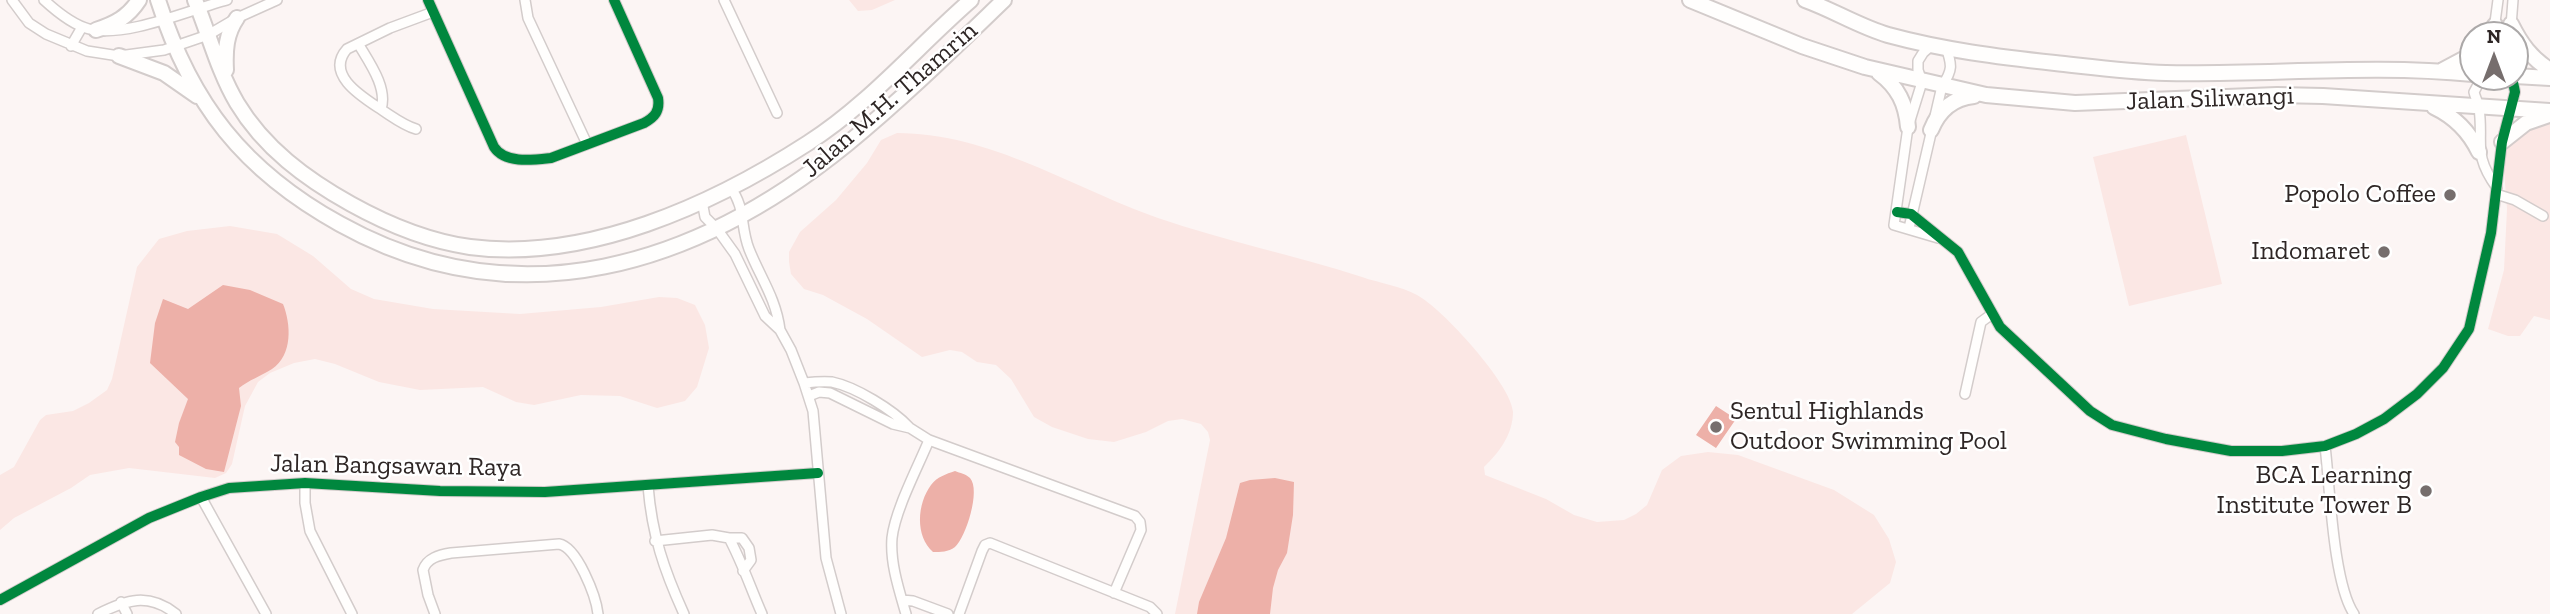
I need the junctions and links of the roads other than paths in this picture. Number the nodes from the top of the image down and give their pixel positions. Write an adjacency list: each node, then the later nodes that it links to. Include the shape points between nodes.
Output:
1 (12, 0): 26 (street, via 29,23)
2 (44, 0): 23 (street)
3 (139, 0): 23 (main road, via 116,24)
4 (158, 0): 20 (main road, Jalan M.H. Thamrin)
5 (227, 0): 17 (street)
6 (277, 0): 19 (street)
7 (428, 0): 18 (street)
8 (525, 0): 55 (street, via 528,18)
9 (614, 0): 55 (street, via 657,98 658,111 644,123)
10 (724, 0): 49 (street)
11 (971, 0): 57 (main road, Jalan M.H. Thamrin, via 851,111 810,142)
12 (1004, 0): 62 (main road, Jalan M.H. Thamrin, via 847,145)
13 (1690, 0): 32 (main road)
14 (1805, 0): 27 (main road, via 1886,34)
15 (2498, 0): 21 (street)
16 (2513, 0): 22 (street)
17 (197, 4): 20 (street); 24 (main road, Jalan M.H. Thamrin)
18 (433, 12): 25 (street); 55 (street, via 498,153 537,160)
19 (237, 18): 24 (street); 38 (main road, via 227,37)
20 (163, 19): 23 (street, via 128,30); 28 (main road, Jalan M.H. Thamrin)
21 (2494, 21)
22 (2512, 21)
23 (89, 29): 26 (street)
24 (208, 35): 28 (street); 38 (main road, Jalan M.H. Thamrin)
25 (359, 44): 48 (street, via 377,78); 48 (street, via 342,55 341,72 361,96)
26 (71, 46): 30 (street)
27 (1939, 46): 34 (main road, Jalan Siliwangi, via 2007,59 2164,73); 39 (street, via 1918,61); 40 (street, via 1952,63)
28 (173, 47): 30 (street); 44 (main road, Jalan M.H. Thamrin)
29 (2529, 54): 33 (main road)
30 (119, 56): 44 (main road, via 164,73)
31 (2459, 62): 34 (main road)
32 (1865, 67): 39 (main road); 51 (main road, via 1892,84 1907,112)
33 (2550, 70)
34 (2442, 71): 35 (main road, Jalan Siliwangi)
35 (2459, 73)
36 (2529, 77): 37 (main road)
37 (2550, 78)
38 (226, 82): 59 (main road, Jalan M.H. Thamrin, via 266,142 294,168 368,213 427,237 470,247 554,248 638,227)
39 (1922, 82): 40 (main road); 51 (street)
40 (1942, 86): 43 (main road, Jalan Siliwangi); 53 (street)
41 (2475, 91): 46 (street)
42 (2515, 91): 47 (street)
43 (1986, 95): 45 (main road, Jalan Siliwangi, via 2075,103 2277,95); 53 (main road, via 1948,105)
44 (203, 102): 65 (main road, Jalan M.H. Thamrin, via 249,160 314,210 353,232 429,262 508,274 581,272 648,257)
45 (2425, 104): 46 (main road, Jalan Siliwangi); 56 (main road, via 2458,121)
46 (2479, 106): 47 (main road, Jalan Siliwangi); 56 (street)
47 (2509, 108): 50 (main road, Jalan Siliwangi); 54 (street)
48 (381, 109): 52 (street)
49 (776, 113)
50 (2550, 113): 54 (main road, via 2526,123)
51 (1908, 127): 60 (street)
52 (415, 130)
53 (1931, 130): 61 (street)
54 (2502, 142): 58 (street)
55 (587, 144)
56 (2479, 152): 58 (street)
57 (730, 187): 59 (main road, Jalan M.H. Thamrin); 62 (street)
58 (2496, 191): 63 (street); 76 (street, via 2469,329 2443,368 2384,419)
59 (702, 201): 65 (street, via 705,217)
60 (1897, 212): 61 (street); 64 (street, via 1894,225)
61 (1911, 214): 64 (street); 66 (street)
62 (742, 215): 65 (main road, Jalan M.H. Thamrin); 68 (street, via 748,247 777,309)
63 (2543, 216)
64 (1909, 228): 66 (street)
65 (717, 229): 68 (street, via 735,254 765,316)
66 (1943, 239): 67 (street, via 1958,252)
67 (1992, 314): 70 (street, via 1981,322); 76 (street, via 2000,327 2090,411 2112,425 2231,451)
68 (779, 330): 69 (street)
69 (804, 383): 71 (street); 72 (street, via 831,382)
70 (1965, 394)
71 (809, 397): 73 (street, via 831,393); 77 (street)
72 (864, 397): 73 (street); 74 (street, via 898,415)
73 (857, 407): 74 (street)
74 (910, 428): 75 (street)
75 (929, 440): 82 (street, via 1138,519 1141,530); 84 (street, via 892,536)
76 (2325, 446): 100 (street, via 2336,548 2344,592)
77 (818, 473): 79 (street, Jalan Bangsawan Raya); 95 (street, via 828,571)
78 (305, 483): 79 (street, Jalan Bangsawan Raya, via 497,493); 80 (street, Jalan Bangsawan Raya, via 242,487); 90 (street, via 310,531)
79 (648, 486): 81 (street)
80 (201, 497): 83 (street, Jalan Bangsawan Raya, via 149,518); 89 (street)
81 (655, 541): 93 (street); 94 (street, via 712,535 729,538)
82 (1114, 593): 98 (street, via 990,543 982,551); 99 (street, via 1153,608)
83 (0, 600)
84 (902, 600): 96 (street); 97 (street)
85 (121, 602): 86 (street); 87 (street); 88 (street, via 157,603)
86 (98, 614)
87 (127, 614)
88 (176, 614)
89 (266, 614)
90 (352, 614)
91 (435, 614): 92 (street, via 423,570 434,557 559,544 572,551)
92 (598, 614)
93 (684, 614)
94 (762, 614)
95 (841, 614)
96 (906, 614)
97 (948, 614)
98 (958, 614)
99 (1157, 614)
100 (2354, 614)

